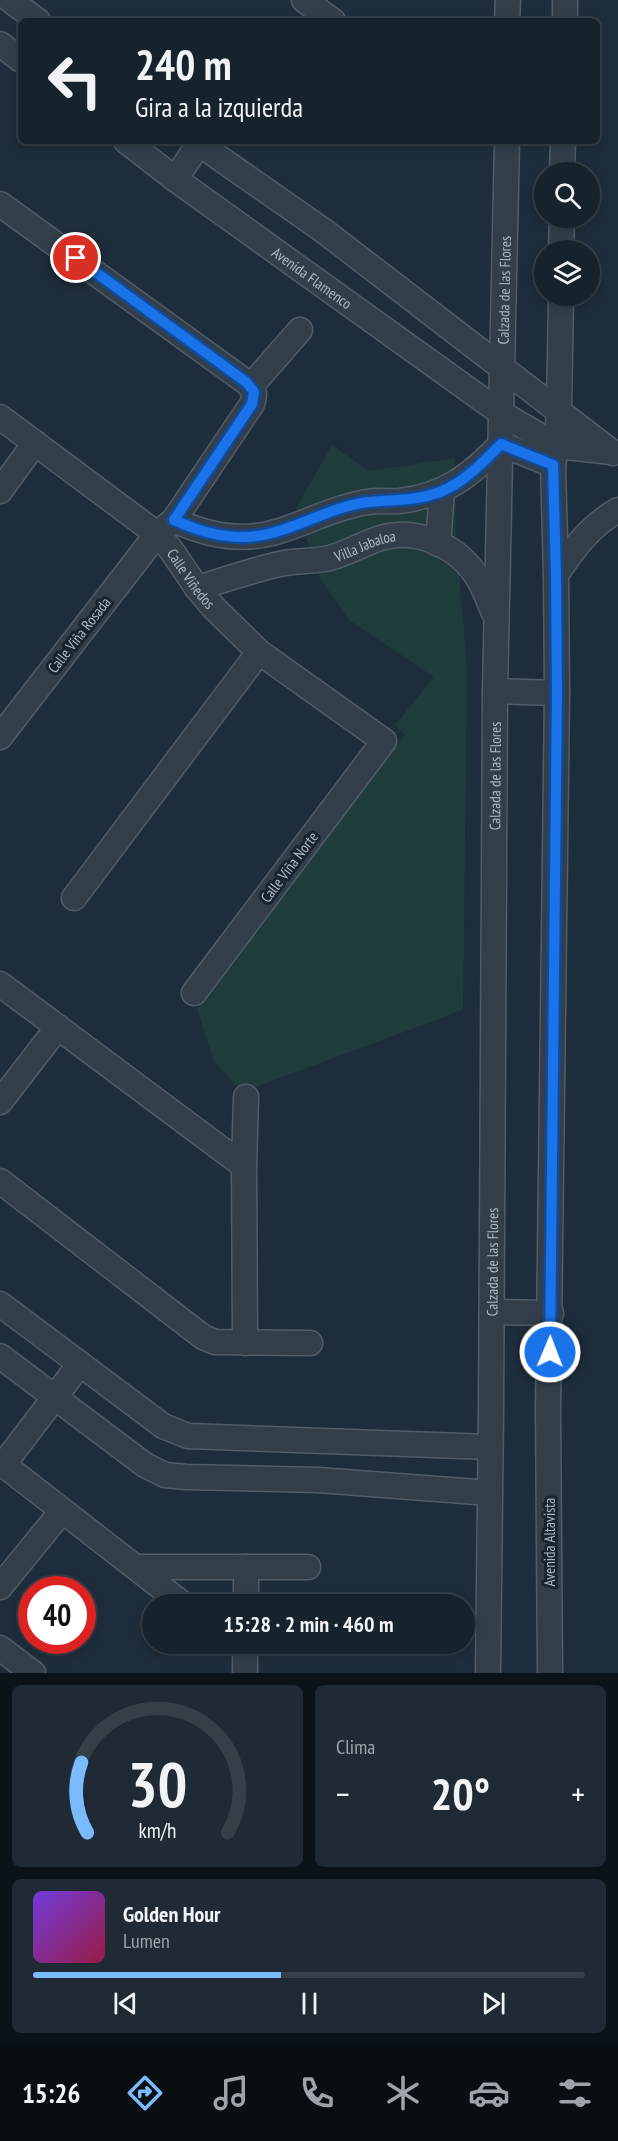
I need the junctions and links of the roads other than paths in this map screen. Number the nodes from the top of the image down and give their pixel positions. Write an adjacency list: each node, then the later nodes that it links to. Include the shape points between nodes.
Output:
1 (10, 0): 6 (street)
2 (304, 0): 7 (street)
3 (333, 0): 8 (street)
4 (508, 0): 9 (street)
5 (565, 0): 10 (street)
6 (34, 18)
7 (329, 18)
8 (333, 18)
9 (507, 18)
10 (565, 18)
11 (0, 44): 12 (street)
12 (18, 58)
13 (130, 144): 19 (street, Avenida Flamenco)
14 (196, 144): 19 (street)
15 (200, 144): 23 (street, via 324,231)
16 (507, 144): 23 (street, Calzada de las Flores)
17 (563, 144): 18 (street)
18 (562, 162)
19 (175, 179): 26 (street, Avenida Flamenco)
20 (0, 204): 24 (street)
21 (561, 306): 25 (street)
22 (300, 330): 24 (street, Calle Viña Rosada)
23 (502, 367): 25 (street); 26 (street, Calzada de las Flores)
24 (253, 392): 35 (street, Calle Viña Rosada, via 252,404)
25 (559, 410): 30 (street); 31 (street)
26 (501, 413): 29 (street, Calzada de las Flores); 31 (street, Avenida Flamenco)
27 (0, 417): 28 (street, Calle Viñedos)
28 (35, 443): 32 (street); 35 (street, Calle Viñedos)
29 (501, 444): 31 (street); 33 (street, via 463,479); 41 (street, Calzada de las Flores)
30 (615, 454): 31 (street)
31 (555, 456): 38 (street)
32 (0, 491)
33 (442, 491): 36 (street, via 421,498 367,502 320,514 272,533); 37 (street)
34 (618, 510): 38 (street, via 591,529)
35 (166, 527): 36 (street); 40 (street, Calle Viñedos, via 172,551); 45 (street, Calle Viña Rosada)
36 (232, 537): 39 (street)
37 (438, 544): 39 (street, Villa Jabaloa, via 398,534 348,553); 41 (street, Villa Jabaloa, via 478,579)
38 (556, 575): 44 (street)
39 (232, 577): 40 (street, Villa Jabaloa)
40 (197, 588): 42 (street, Calle Viñedos)
41 (496, 618): 43 (street, Calzada de las Flores)
42 (259, 652): 46 (street, Calle Viñedos); 47 (street)
43 (495, 691): 44 (street); 56 (street, Calzada de las Flores)
44 (557, 693): 57 (street)
45 (0, 736)
46 (384, 741): 49 (street, Calle Viña Norte)
47 (74, 898)
48 (0, 984): 50 (street)
49 (194, 993)
50 (58, 1027): 52 (street); 53 (street)
51 (246, 1097): 53 (street)
52 (0, 1102)
53 (244, 1166): 58 (street)
54 (0, 1181): 58 (street, via 203,1337)
55 (0, 1304): 61 (street)
56 (492, 1312): 57 (street); 63 (street, Calzada de las Flores)
57 (550, 1313): 76 (street, Avenida Altavista)
58 (245, 1343): 59 (street)
59 (310, 1343)
60 (0, 1356): 62 (street)
61 (80, 1364): 62 (street); 63 (street, via 163,1426 189,1436)
62 (54, 1396): 64 (street); 65 (street, via 145,1465 165,1475 318,1480)
63 (490, 1448): 65 (street)
64 (2, 1463): 66 (street)
65 (490, 1493): 75 (street)
66 (62, 1511): 67 (street); 70 (street)
67 (136, 1567): 68 (street); 71 (street)
68 (246, 1567): 69 (street); 72 (street)
69 (308, 1567)
70 (0, 1587)
71 (170, 1594)
72 (246, 1594)
73 (0, 1648): 74 (street)
74 (33, 1673)
75 (488, 1673)
76 (550, 1673)

